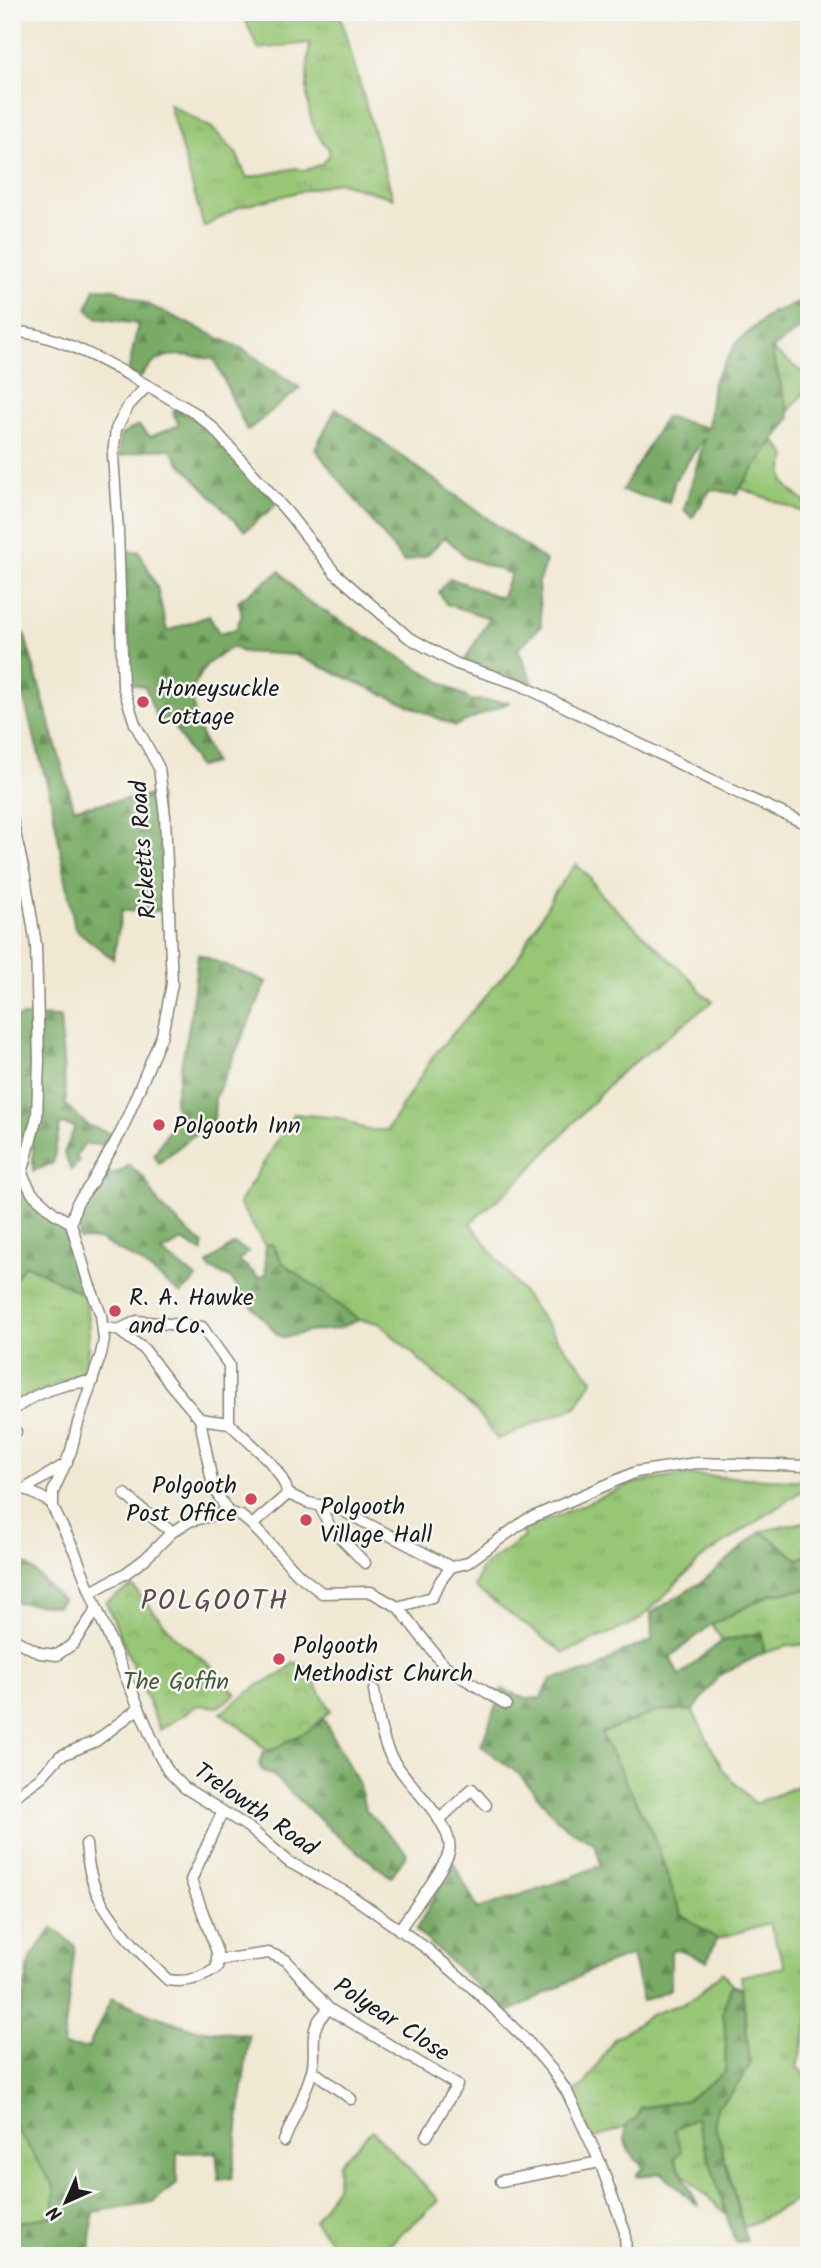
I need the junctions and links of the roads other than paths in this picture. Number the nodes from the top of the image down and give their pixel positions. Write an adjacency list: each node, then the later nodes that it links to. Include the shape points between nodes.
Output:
1 (12, 333): 2 (street, via 41,334 75,347)
2 (146, 387): 4 (street, via 212,427 335,573 408,637 457,664 521,685); 5 (street, Ricketts Road, via 116,429 113,455 123,687 135,724 159,768 172,984 162,1035 121,1132 77,1203)
3 (12, 819): 5 (street, via 36,945 37,1116 22,1174 32,1193)
4 (809, 825)
5 (71, 1223): 6 (street)
6 (103, 1327): 7 (street); 8 (street)
7 (118, 1330): 10 (street, via 144,1349); 11 (street, via 137,1321 202,1327 229,1365)
8 (92, 1382): 9 (street, via 73,1382); 12 (street)
9 (12, 1411)
10 (200, 1419): 11 (street); 20 (street, via 213,1487)
11 (229, 1423): 17 (street, via 272,1466)
12 (67, 1462): 14 (street); 18 (street)
13 (809, 1466): 24 (street, via 696,1463 636,1472 526,1520 467,1563)
14 (25, 1489): 15 (street); 18 (street)
15 (12, 1493)
16 (125, 1494): 22 (street)
17 (288, 1494): 19 (street); 21 (street)
18 (52, 1503): 25 (street, Trelowth Road)
19 (320, 1506): 23 (street, via 330,1527); 24 (street, via 341,1510)
20 (228, 1512): 21 (street); 22 (street, via 190,1521)
21 (252, 1525): 26 (street, via 322,1593 371,1592)
22 (172, 1532): 25 (street, via 145,1559)
23 (365, 1563)
24 (451, 1567): 26 (street, via 432,1598)
25 (91, 1592): 27 (street, Trelowth Road)
26 (398, 1607): 30 (street, via 453,1672)
27 (97, 1609): 28 (street, via 73,1644 57,1656); 31 (street, Trelowth Road)
28 (13, 1641)
29 (374, 1690): 35 (street, via 389,1754)
30 (506, 1703)
31 (139, 1708): 32 (street, via 96,1741 60,1756); 34 (street, Trelowth Road, via 168,1771)
32 (12, 1798)
33 (486, 1805): 35 (street, via 472,1789)
34 (222, 1813): 37 (street, Trelowth Road, via 248,1827 289,1862 347,1893); 38 (street, via 191,1880)
35 (439, 1820): 37 (street, via 449,1852)
36 (86, 1844): 38 (street, via 90,1872 106,1910 168,1980 179,1982 210,1973)
37 (399, 1930): 44 (street, Trelowth Road, via 476,1991 529,2043 567,2092)
38 (219, 1960): 39 (street, Polyear Close, via 277,1956 294,1967)
39 (329, 2009): 40 (street, via 315,2025); 42 (street, Polyear Close, via 457,2085)
40 (313, 2071): 41 (street); 43 (street)
41 (352, 2099)
42 (427, 2136)
43 (284, 2141)
44 (600, 2162): 45 (street); 46 (street, Trelowth Road, via 625,2232)
45 (501, 2181)
46 (626, 2256)

